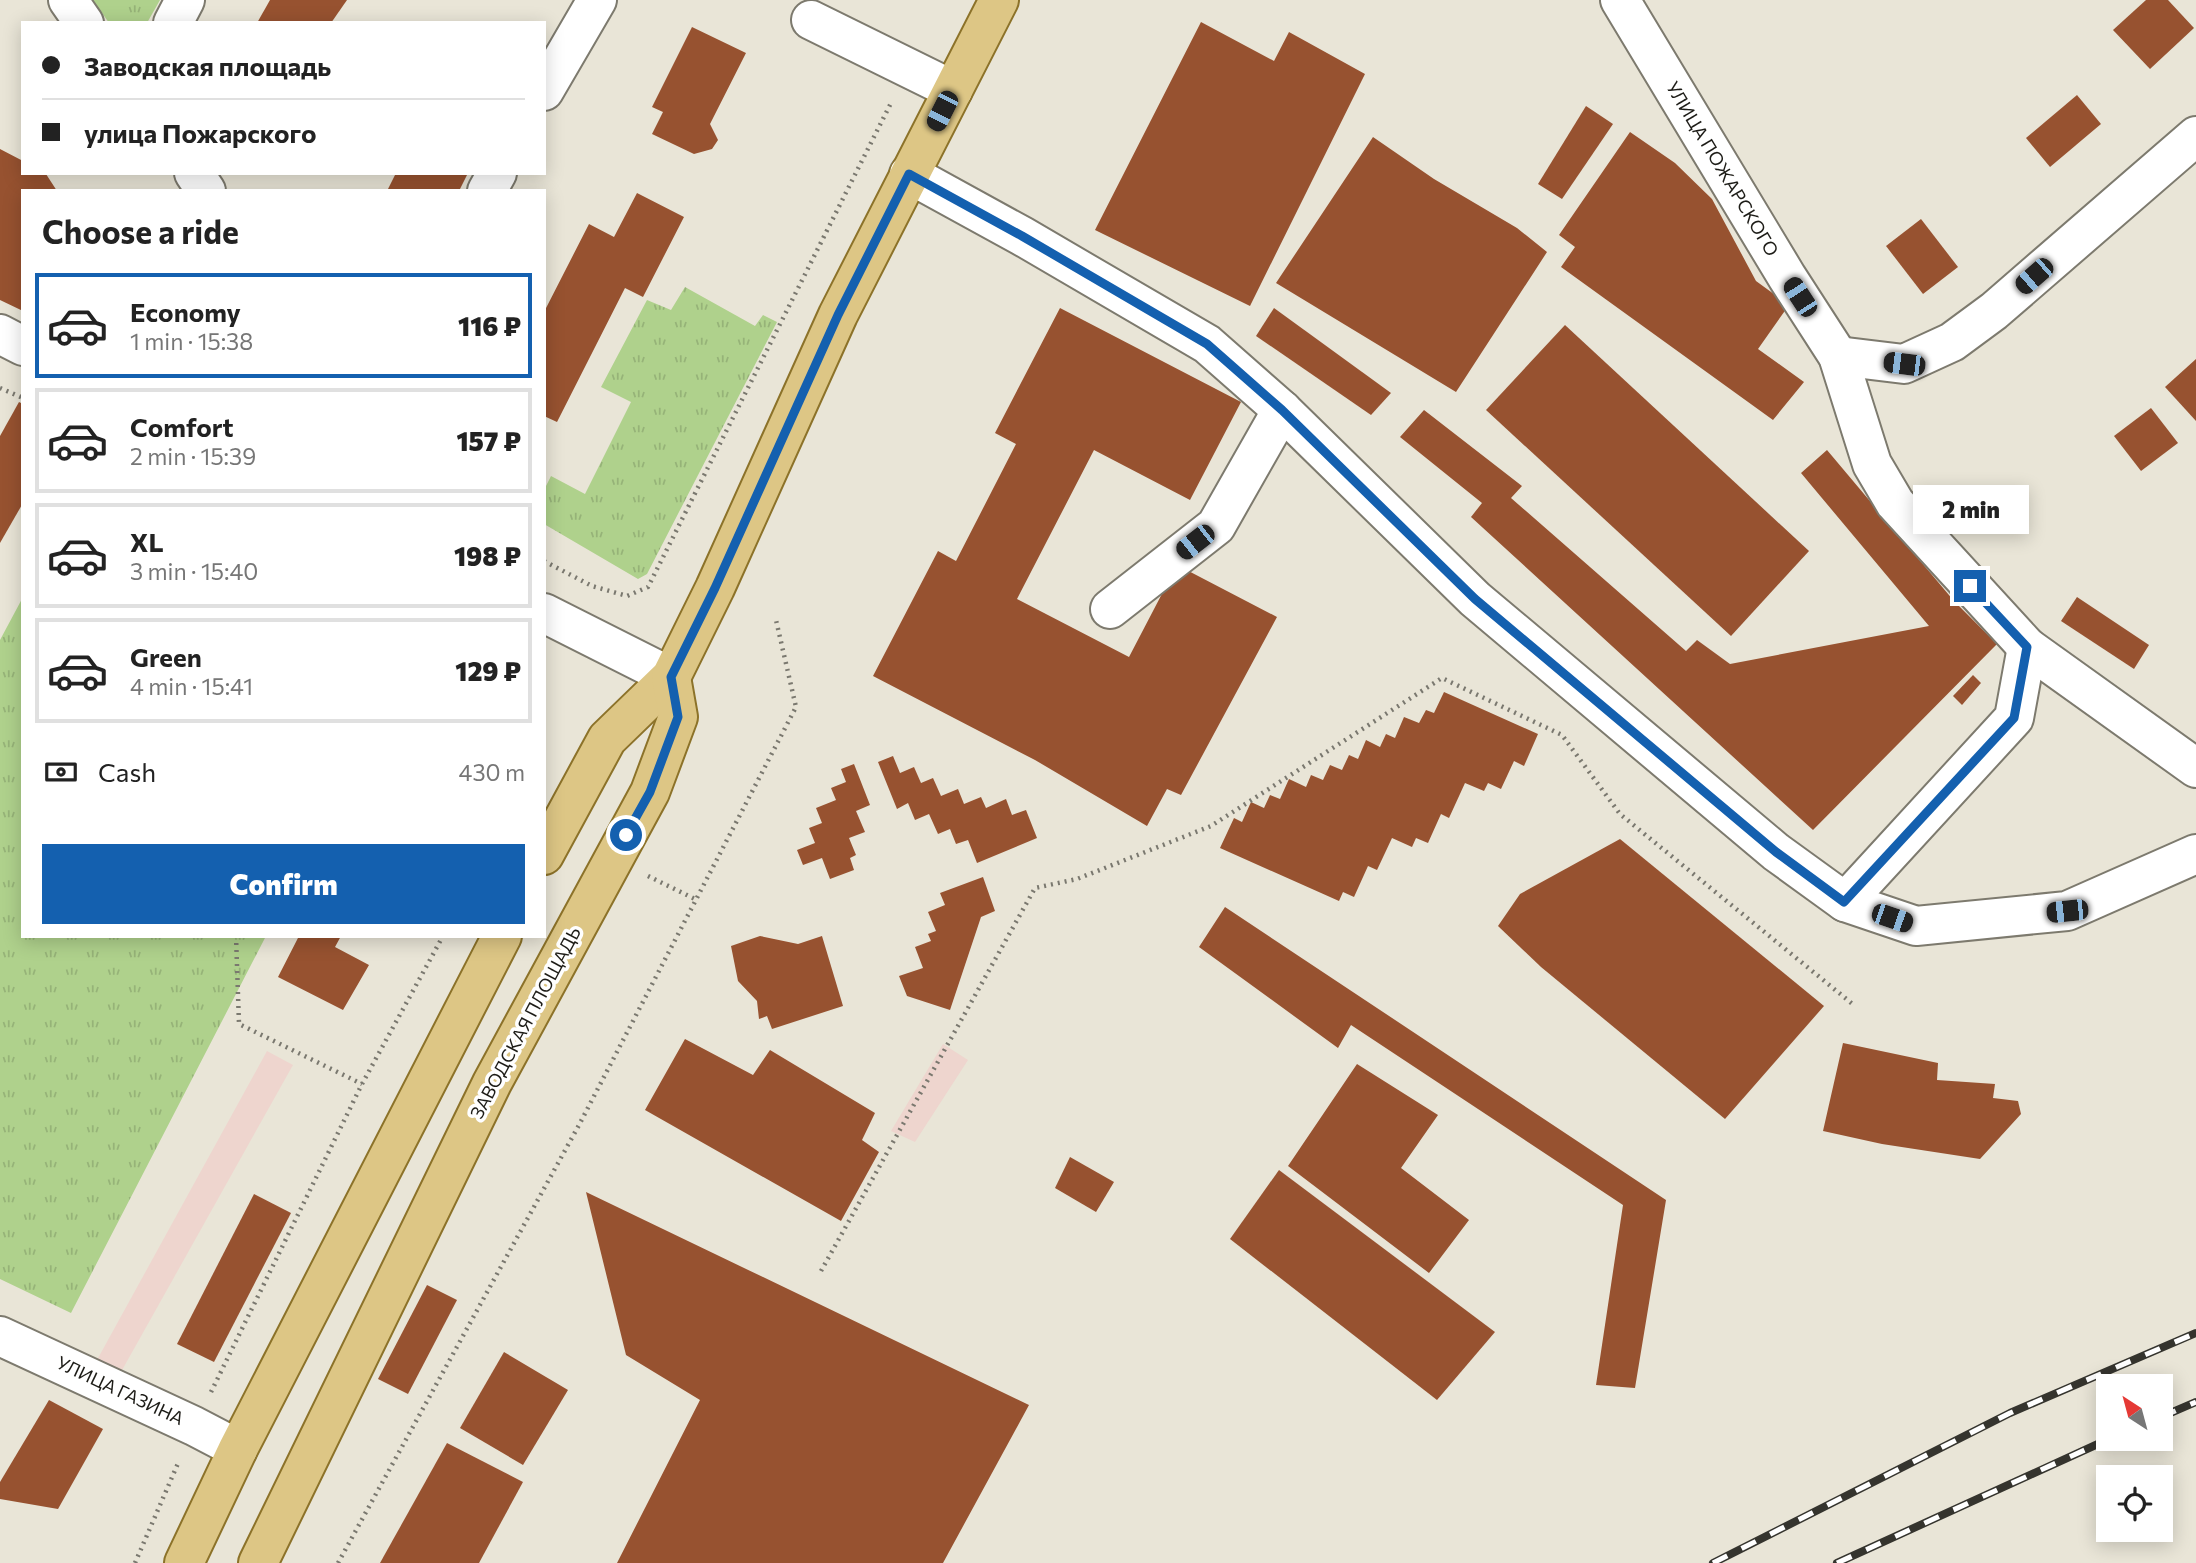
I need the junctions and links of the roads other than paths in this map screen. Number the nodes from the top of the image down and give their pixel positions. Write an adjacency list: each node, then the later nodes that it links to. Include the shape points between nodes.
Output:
1 (68, 0): 7 (street)
2 (185, 0): 8 (street)
3 (597, 0): 9 (street)
4 (999, 0): 10 (main road)
5 (1622, 1): 15 (street, УЛИЦА ПОЖАРСКОГО)
6 (811, 20): 10 (street)
7 (83, 21)
8 (174, 21)
9 (546, 88)
10 (953, 90): 12 (main road)
11 (2196, 136): 15 (street, via 1952,342 1904,364)
12 (909, 174): 16 (street, via 1207,344); 20 (main road, via 838,315)
13 (0, 334): 14 (street)
14 (21, 345)
15 (1838, 356): 19 (street, УЛИЦА ПОЖАРСКОГО, via 1871,464 1895,503)
16 (1282, 410): 17 (street, via 1216,526); 24 (street, via 1475,599 1776,852)
17 (1110, 608)
18 (546, 613): 20 (street)
19 (2027, 647): 21 (street, УЛИЦА ПОЖАРСКОГО); 24 (street, via 2014,718)
20 (671, 677): 22 (main road, via 607,739); 29 (main road, ЗАВОДСКАЯ ПЛОЩАДЬ, via 678,717 650,792 492,1083)
21 (2196, 768)
22 (546, 851)
23 (2196, 854): 24 (street, via 2067,911 1916,926)
24 (1844, 902)
25 (501, 938): 27 (main road)
26 (0, 1336): 27 (street, УЛИЦА ГАЗИНА)
27 (238, 1449): 28 (main road)
28 (184, 1563)
29 (258, 1563)

